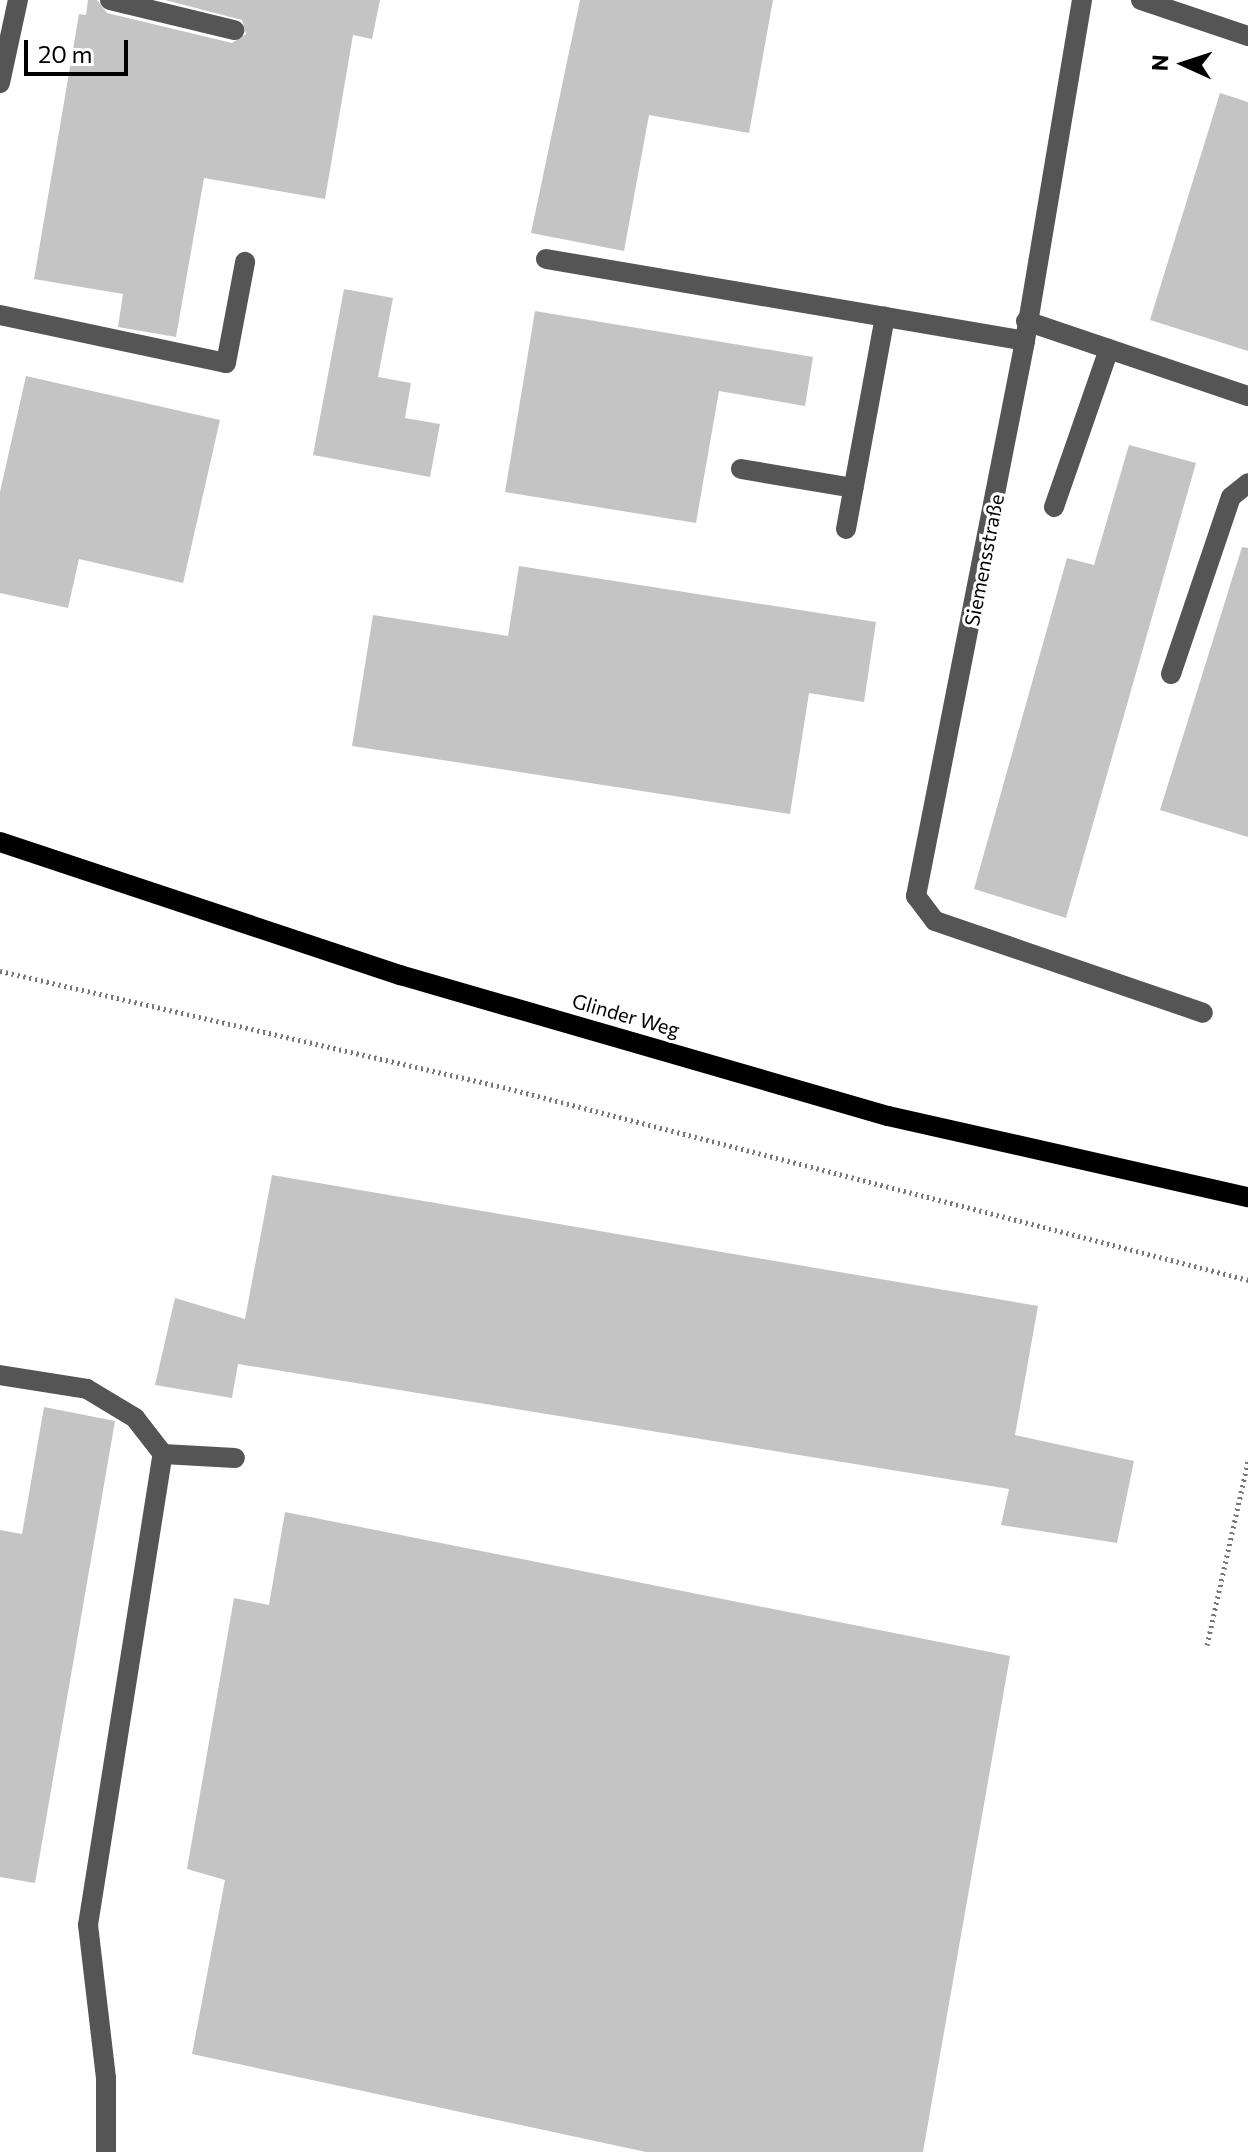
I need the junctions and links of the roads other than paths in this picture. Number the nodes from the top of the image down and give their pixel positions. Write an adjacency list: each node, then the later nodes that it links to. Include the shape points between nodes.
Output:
1 (18, 0): 7 (street)
2 (110, 0): 5 (street)
3 (1082, 0): 12 (street, Siemensstraße)
4 (1141, 0): 6 (street)
5 (234, 30)
6 (1248, 36)
7 (0, 83)
8 (546, 259): 11 (street)
9 (245, 262): 10 (street, via 226,363)
10 (0, 315)
11 (885, 317): 12 (street); 17 (street)
12 (1025, 331): 13 (street); 24 (street, Siemensstraße, via 940,798 916,896 935,921)
13 (1109, 349): 14 (street); 18 (street)
14 (1248, 396)
15 (741, 469): 17 (street)
16 (1248, 483): 20 (street, via 1231,497)
17 (853, 488): 19 (street)
18 (1054, 507)
19 (846, 529)
20 (1171, 674)
21 (0, 842): 23 (main road, Glinder Weg)
22 (0, 857): 23 (main road)
23 (44, 860): 25 (main road, Glinder Weg, via 400,975 888,1116)
24 (1203, 1013)
25 (1248, 1197)
26 (0, 1375): 27 (street, via 87,1389 135,1418)
27 (163, 1454): 28 (street); 29 (street, via 88,1925 106,2078)
28 (235, 1458)
29 (106, 2152)

